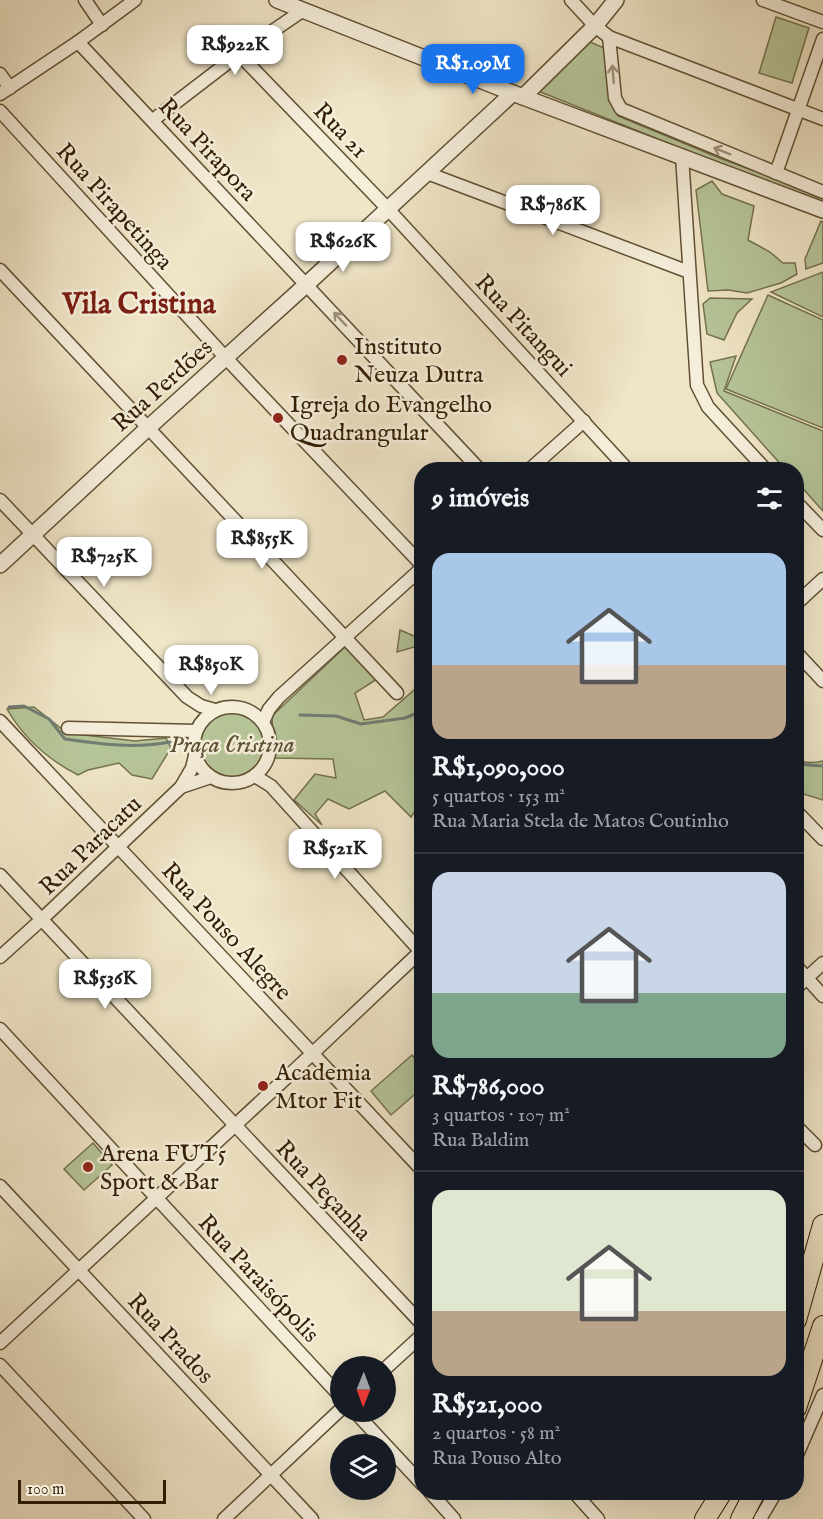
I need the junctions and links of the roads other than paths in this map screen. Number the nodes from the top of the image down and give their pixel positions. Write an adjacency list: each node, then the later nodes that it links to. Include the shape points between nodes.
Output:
1 (85, 0): 9 (street)
2 (135, 0): 9 (street)
3 (276, 0): 7 (street)
4 (571, 0): 10 (street)
5 (616, 0): 10 (street, Rua Perdões)
6 (763, 0): 8 (street)
7 (302, 11): 14 (street); 17 (street)
8 (823, 22)
9 (102, 25): 12 (street)
10 (595, 26): 11 (street); 17 (street, Rua Perdões)
11 (609, 37): 18 (street); 24 (street, one-way to 11, via 621,109 615,98)
12 (78, 42): 16 (street); 21 (street, Rua Pirapora)
13 (822, 47): 18 (street)
14 (239, 54): 21 (street); 26 (street, Rua 21)
15 (0, 74): 16 (street)
16 (5, 91)
17 (518, 95): 22 (street); 23 (street, Rua Perdões)
18 (797, 110): 20 (street); 24 (street)
19 (0, 111): 31 (street, Rua Pirapetinga)
20 (823, 119)
21 (153, 120): 30 (street, Rua Pirapora)
22 (682, 156): 27 (street); 29 (street)
23 (427, 173): 26 (street, Rua Perdões); 29 (street)
24 (776, 173): 25 (street)
25 (823, 192)
26 (388, 209): 30 (street, Rua Perdões); 32 (street, Rua Pitangui)
27 (823, 210)
28 (0, 270): 33 (street)
29 (689, 272): 37 (street, via 697,385 708,408)
30 (307, 284): 31 (street, Rua Perdões); 34 (street, Rua Pirapora, one-way to 30)
31 (225, 357): 33 (street, Rua Perdões); 42 (street, Rua Pirapetinga)
32 (584, 421): 35 (street); 36 (street, Rua Pitangui)
33 (149, 427): 41 (street, Rua Perdões); 47 (street)
34 (473, 462)
35 (538, 462)
36 (621, 462)
37 (759, 462)
38 (0, 500): 41 (street)
39 (804, 510): 40 (street)
40 (823, 530)
41 (32, 534): 43 (street, Rua Perdões); 51 (street)
42 (414, 558)
43 (0, 565)
44 (414, 574): 47 (street)
45 (823, 579): 46 (street)
46 (804, 597)
47 (344, 637): 50 (street); 52 (street)
48 (804, 661): 49 (street)
49 (823, 681)
50 (396, 693)
51 (187, 697): 53 (street); 58 (street, via 196,714)
52 (279, 697): 54 (street); 55 (street)
53 (215, 710): 54 (street, via 233,706); 58 (street)
54 (251, 711): 55 (street)
55 (263, 722): 60 (street, via 271,744)
56 (2, 726): 67 (street, Rua Pouso Alegre)
57 (68, 728): 58 (street)
58 (197, 729): 59 (street)
59 (195, 756): 62 (street); 64 (street, Rua Paracatu)
60 (265, 765): 61 (street); 63 (street)
61 (255, 776): 62 (street, via 238,783); 63 (street)
62 (211, 777): 64 (street, Rua Paracatu)
63 (271, 786): 70 (street)
64 (181, 787): 67 (street, Rua Paracatu)
65 (804, 819): 66 (street)
66 (823, 839)
67 (118, 846): 69 (street, Rua Paracatu); 79 (street, Rua Pouso Alegre)
68 (0, 875): 69 (street, Rua Peçanha)
69 (41, 920): 71 (street, Rua Paracatu); 80 (street, Rua Peçanha)
70 (414, 943)
71 (0, 957)
72 (414, 958): 79 (street)
73 (823, 963): 75 (street)
74 (804, 974): 75 (street)
75 (808, 978): 76 (street); 77 (street)
76 (804, 981)
77 (823, 996)
78 (0, 1029): 85 (street, Rua Paraisópolis)
79 (313, 1053): 80 (street); 83 (street, Rua Pouso Alegre)
80 (233, 1125): 85 (street); 89 (street, Rua Peçanha)
81 (804, 1134): 82 (street)
82 (815, 1145)
83 (414, 1161)
84 (0, 1186): 87 (street, Rua Prados)
85 (156, 1198): 87 (street); 96 (street, Rua Paraisópolis)
86 (823, 1225): 88 (highway)
87 (78, 1269): 92 (street); 102 (street, Rua Prados)
88 (804, 1292)
89 (414, 1316)
90 (823, 1326): 95 (highway)
91 (414, 1342): 93 (street)
92 (0, 1343)
93 (396, 1359)
94 (0, 1365): 108 (street)
95 (804, 1384)
96 (330, 1385)
97 (823, 1395): 100 (street)
98 (330, 1420): 102 (street)
99 (364, 1422): 101 (street)
100 (804, 1439)
101 (414, 1475)
102 (271, 1476): 109 (street); 110 (street, Rua Prados)
103 (437, 1500): 111 (street)
104 (581, 1500): 112 (street)
105 (717, 1500): 113 (highway)
106 (751, 1500): 114 (highway)
107 (771, 1500): 115 (street)
108 (144, 1519)
109 (224, 1519)
110 (312, 1519)
111 (454, 1519)
112 (597, 1519)
113 (705, 1519)
114 (741, 1519)
115 (760, 1519)

